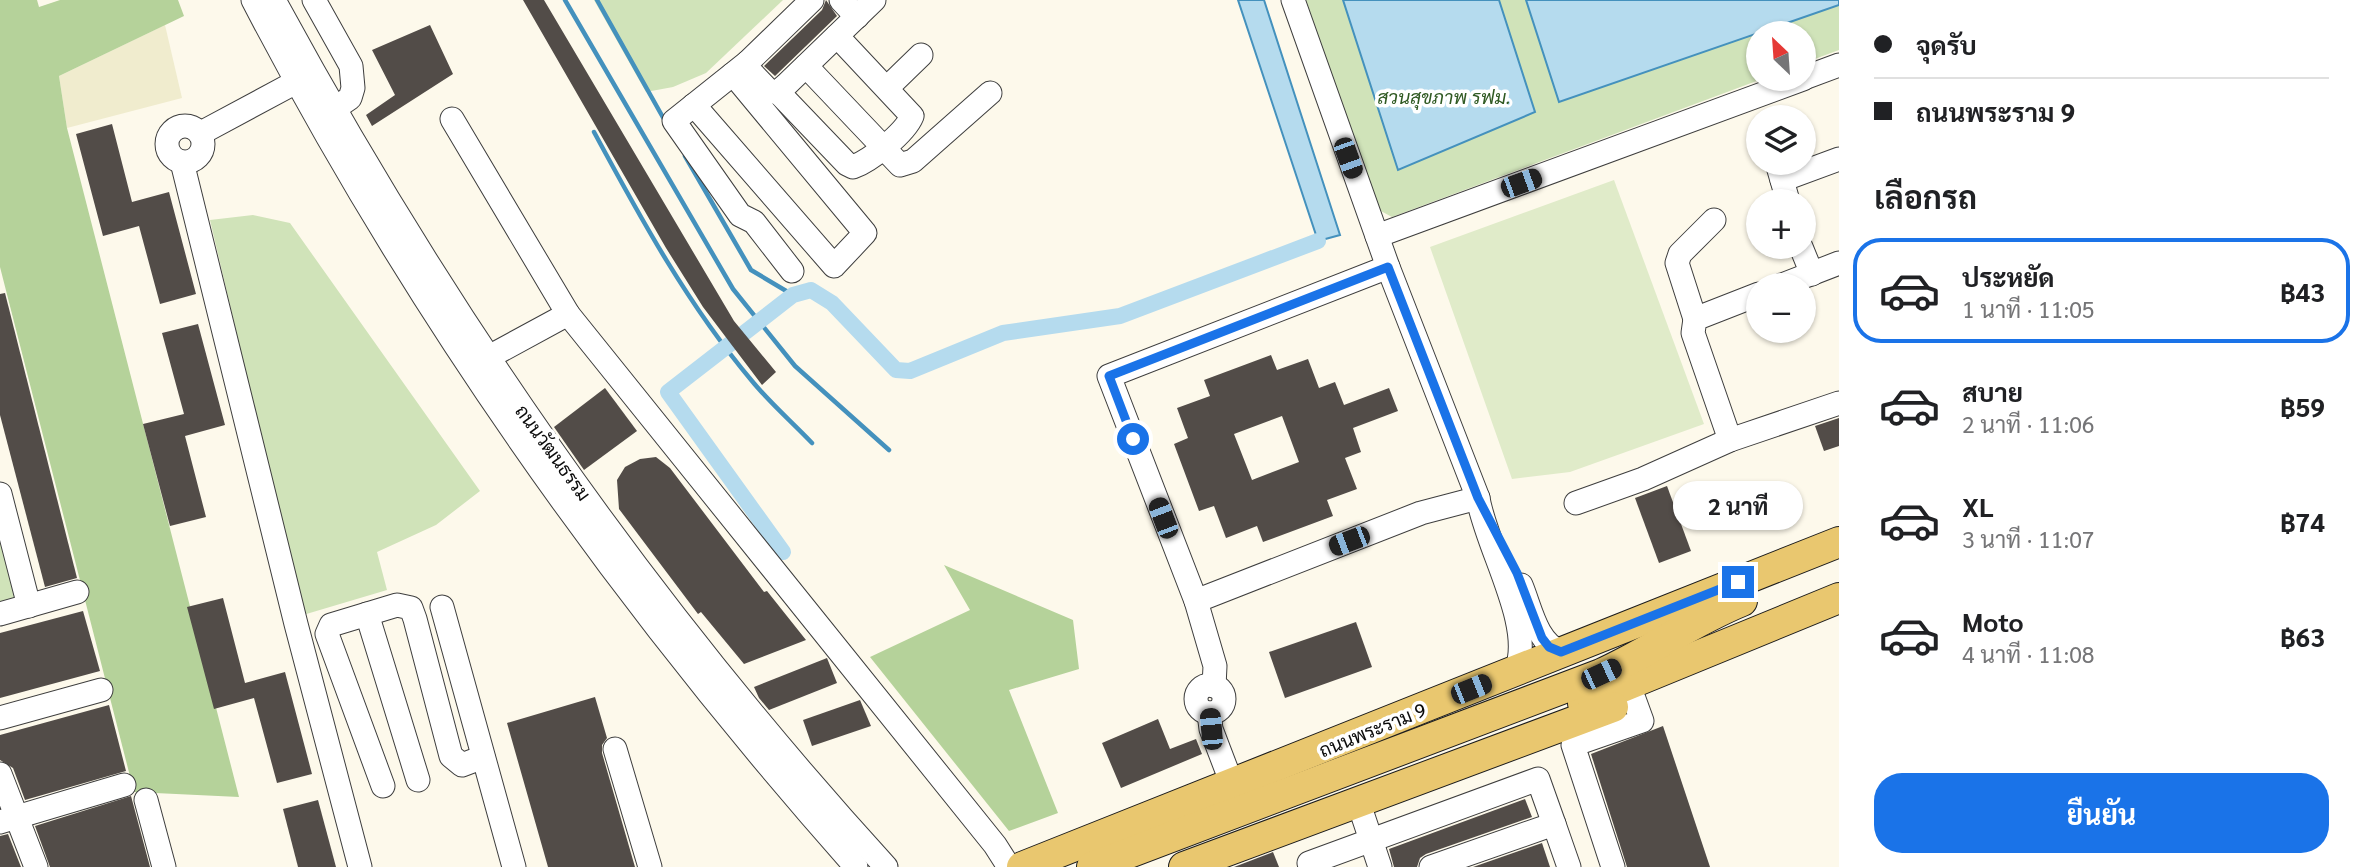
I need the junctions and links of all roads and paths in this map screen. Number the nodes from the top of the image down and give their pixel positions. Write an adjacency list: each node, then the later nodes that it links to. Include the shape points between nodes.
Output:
1 (314, 0): 20 (street, via 354,77 351,98)
2 (812, 0): 12 (street)
3 (841, 0): 7 (street)
4 (874, 0): 7 (street)
5 (1293, 0): 26 (street)
6 (261, 1): 14 (street, ถนนวัฒนธรรม); 20 (street, ถนนวัฒนธรรม)
7 (857, 17): 8 (street)
8 (837, 36): 11 (street); 15 (street)
9 (921, 55): 15 (street)
10 (1839, 65): 13 (street)
11 (806, 66): 17 (street); 22 (street)
12 (740, 68): 17 (street, via 749,70 770,92); 19 (street); 19 (street, via 865,233 834,266)
13 (1816, 74)
14 (296, 82): 20 (street, ถนนวัฒนธรรม); 72 (street, via 201,133 185,126 170,134 168,152 182,162)
15 (887, 88): 22 (street, via 912,116)
16 (1771, 91): 26 (street)
17 (778, 92): 22 (street, via 847,164 862,164)
18 (990, 93): 22 (street, via 906,164 900,165)
19 (694, 105): 29 (street, via 674,121 740,215 754,222)
20 (328, 114): 34 (street, ถนนวัฒนธรรม)
21 (452, 120): 32 (street)
22 (883, 148)
23 (1839, 159): 24 (street)
24 (1782, 181)
25 (1714, 220): 33 (street, via 1680,254 1677,263)
26 (1377, 236): 28 (street)
27 (1839, 263): 30 (street)
28 (1388, 267): 38 (street); 44 (street, via 1109,376)
29 (792, 271)
30 (1814, 273)
31 (1746, 299): 33 (street)
32 (568, 314): 34 (street); 77 (street, via 996,845)
33 (1695, 319): 36 (street, via 1693,333)
34 (478, 363): 75 (street, ถนนวัฒนธรรม, via 638,602 724,713); 76 (street, ถนนวัฒนธรรม, via 745,705)
35 (1839, 403): 36 (street)
36 (1731, 440): 39 (street)
37 (0, 494): 45 (street)
38 (1478, 498): 44 (street, via 1421,513); 51 (street, via 1517,573 1542,638); 52 (street, via 1483,525 1518,622 1523,646)
39 (1576, 503)
40 (1839, 542): 51 (main road, ถนนพระราม 9)
41 (1839, 563): 47 (main road, ถนนพระราม 9)
42 (77, 592): 45 (street)
43 (1839, 598): 80 (main road, via 1625,687)
44 (1196, 601): 61 (street, via 1214,666 1214,685 1203,686 1196,695 1198,706 1209,713)
45 (29, 606): 48 (street)
46 (442, 607): 58 (street)
47 (1716, 612): 56 (main road); 79 (main road, ถนนพระราม 9, via 1612,669)
48 (0, 614)
49 (367, 614): 58 (street, via 397,605 411,608 450,756 462,765); 60 (street); 63 (street, via 331,625 327,634)
50 (1839, 620): 54 (main road)
51 (1561, 652): 52 (main road, ถนนพระราม 9)
52 (1516, 670): 56 (main road, ถนนพระราม 9)
53 (101, 690): 55 (street)
54 (1634, 699): 65 (main road); 85 (street, via 1642,721 1573,746)
55 (0, 718)
56 (1381, 726): 61 (main road, ถนนพระราม 9)
57 (615, 749): 74 (street)
58 (484, 757): 73 (street)
59 (0, 774): 66 (street)
60 (418, 780)
61 (1232, 784): 78 (main road, ถนนพระราม 9)
62 (124, 785): 66 (street)
63 (383, 786)
64 (146, 800): 71 (street)
65 (1358, 801): 68 (street); 81 (main road)
66 (8, 819): 70 (street)
67 (1554, 824): 68 (street, via 1538,779); 83 (street); 84 (street)
68 (1371, 840): 69 (street); 82 (street)
69 (1309, 863)
70 (36, 867)
71 (164, 867)
72 (360, 867)
73 (514, 867)
74 (650, 867)
75 (856, 867)
76 (886, 867)
77 (1009, 867)
78 (1022, 867)
79 (1092, 867)
80 (1145, 867)
81 (1184, 867)
82 (1380, 867)
83 (1431, 867)
84 (1569, 867)
85 (1613, 867)

